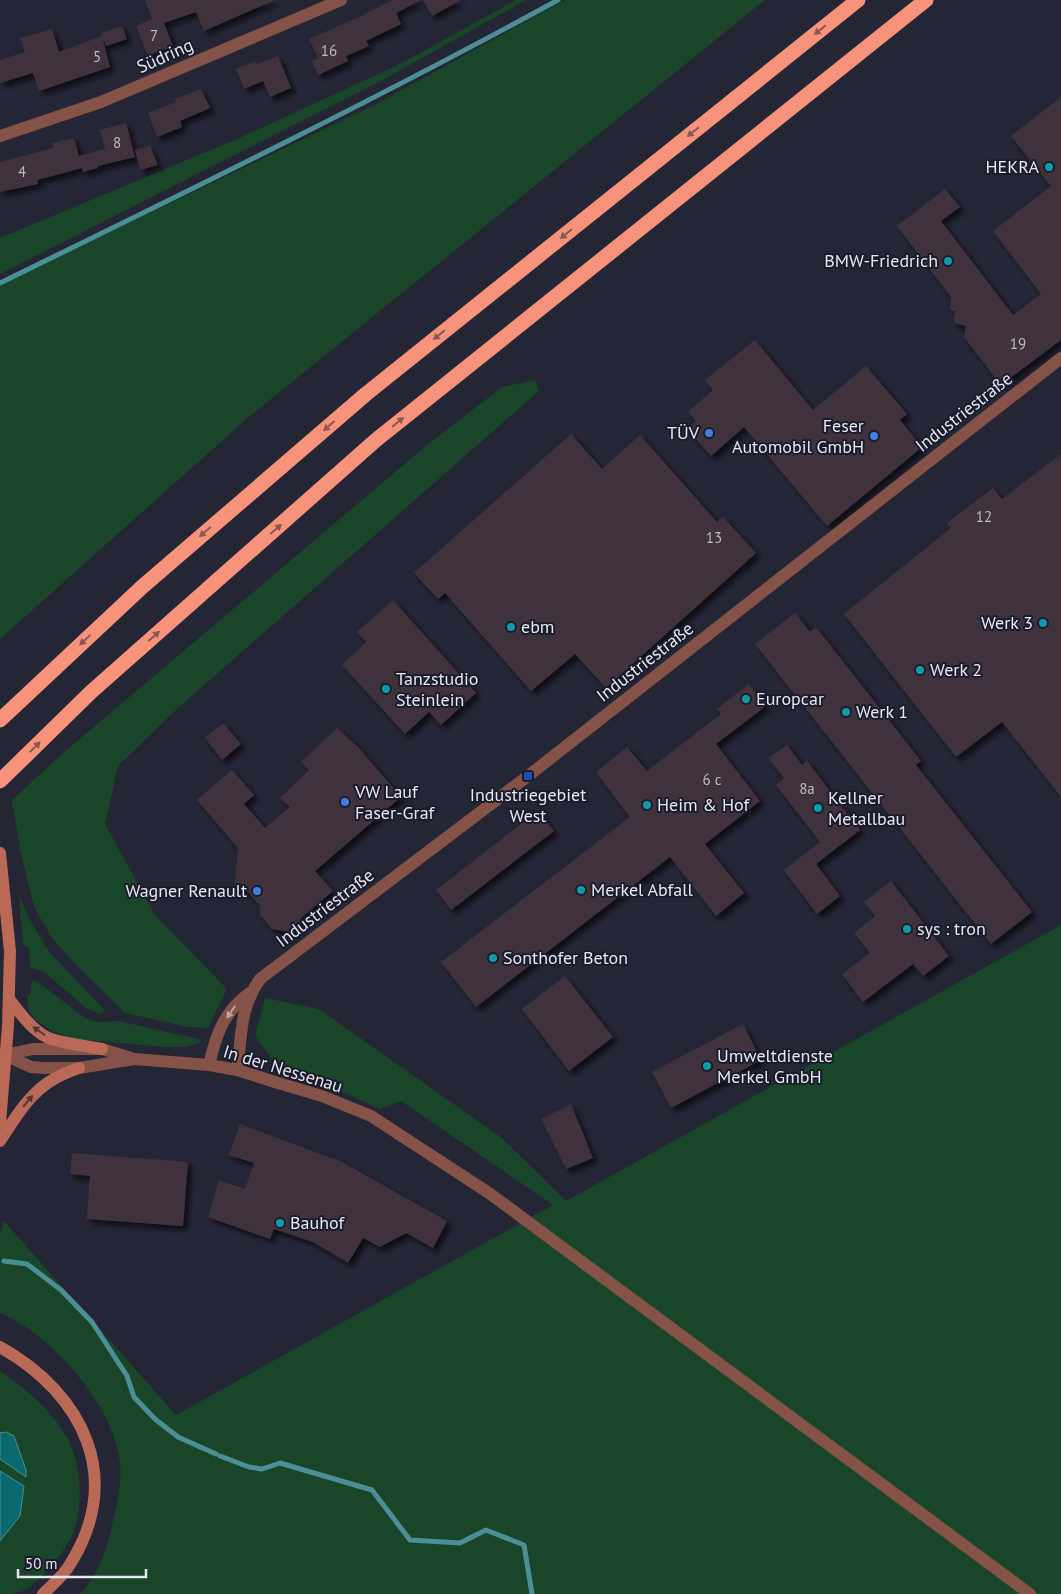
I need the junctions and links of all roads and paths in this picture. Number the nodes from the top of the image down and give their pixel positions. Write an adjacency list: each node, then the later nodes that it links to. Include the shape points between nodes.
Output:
1 (858, 0): 6 (highway, one-way to 6, via 366,394 142,587)
2 (926, 0): 7 (highway, one-way to 2, via 91,692 376,440)
3 (338, 1): 4 (street, Südring, via 101,102)
4 (0, 136)
5 (1061, 358): 9 (street, Industriestraße, via 528,776 266,974)
6 (4, 714)
7 (0, 781)
8 (1, 857): 10 (main road, via 10,951)
9 (251, 992): 14 (street, Industriestraße, one-way to 14, via 238,1001 228,1015 216,1037); 16 (street, Industriestraße, via 244,1011)
10 (9, 999): 11 (main road, one-way to 10, via 52,1039 38,1032); 12 (main road)
11 (102, 1049): 12 (street, In der Nessenau, via 33,1049); 13 (street, In der Nessenau)
12 (6, 1055): 15 (street, In der Nessenau, via 31,1067); 17 (main road)
13 (134, 1059): 14 (street, In der Nessenau); 15 (street, In der Nessenau)
14 (208, 1065): 16 (street, In der Nessenau)
15 (79, 1068): 18 (main road, one-way to 15, via 34,1094 53,1079)
16 (237, 1070): 21 (street, In der Nessenau, via 322,1096 371,1116 412,1142 489,1193)
17 (0, 1123)
18 (0, 1140)
19 (0, 1347): 20 (main road, via 32,1367 55,1389 83,1429 92,1454 93,1498 83,1541 68,1568)
20 (44, 1594)
21 (1030, 1594)

